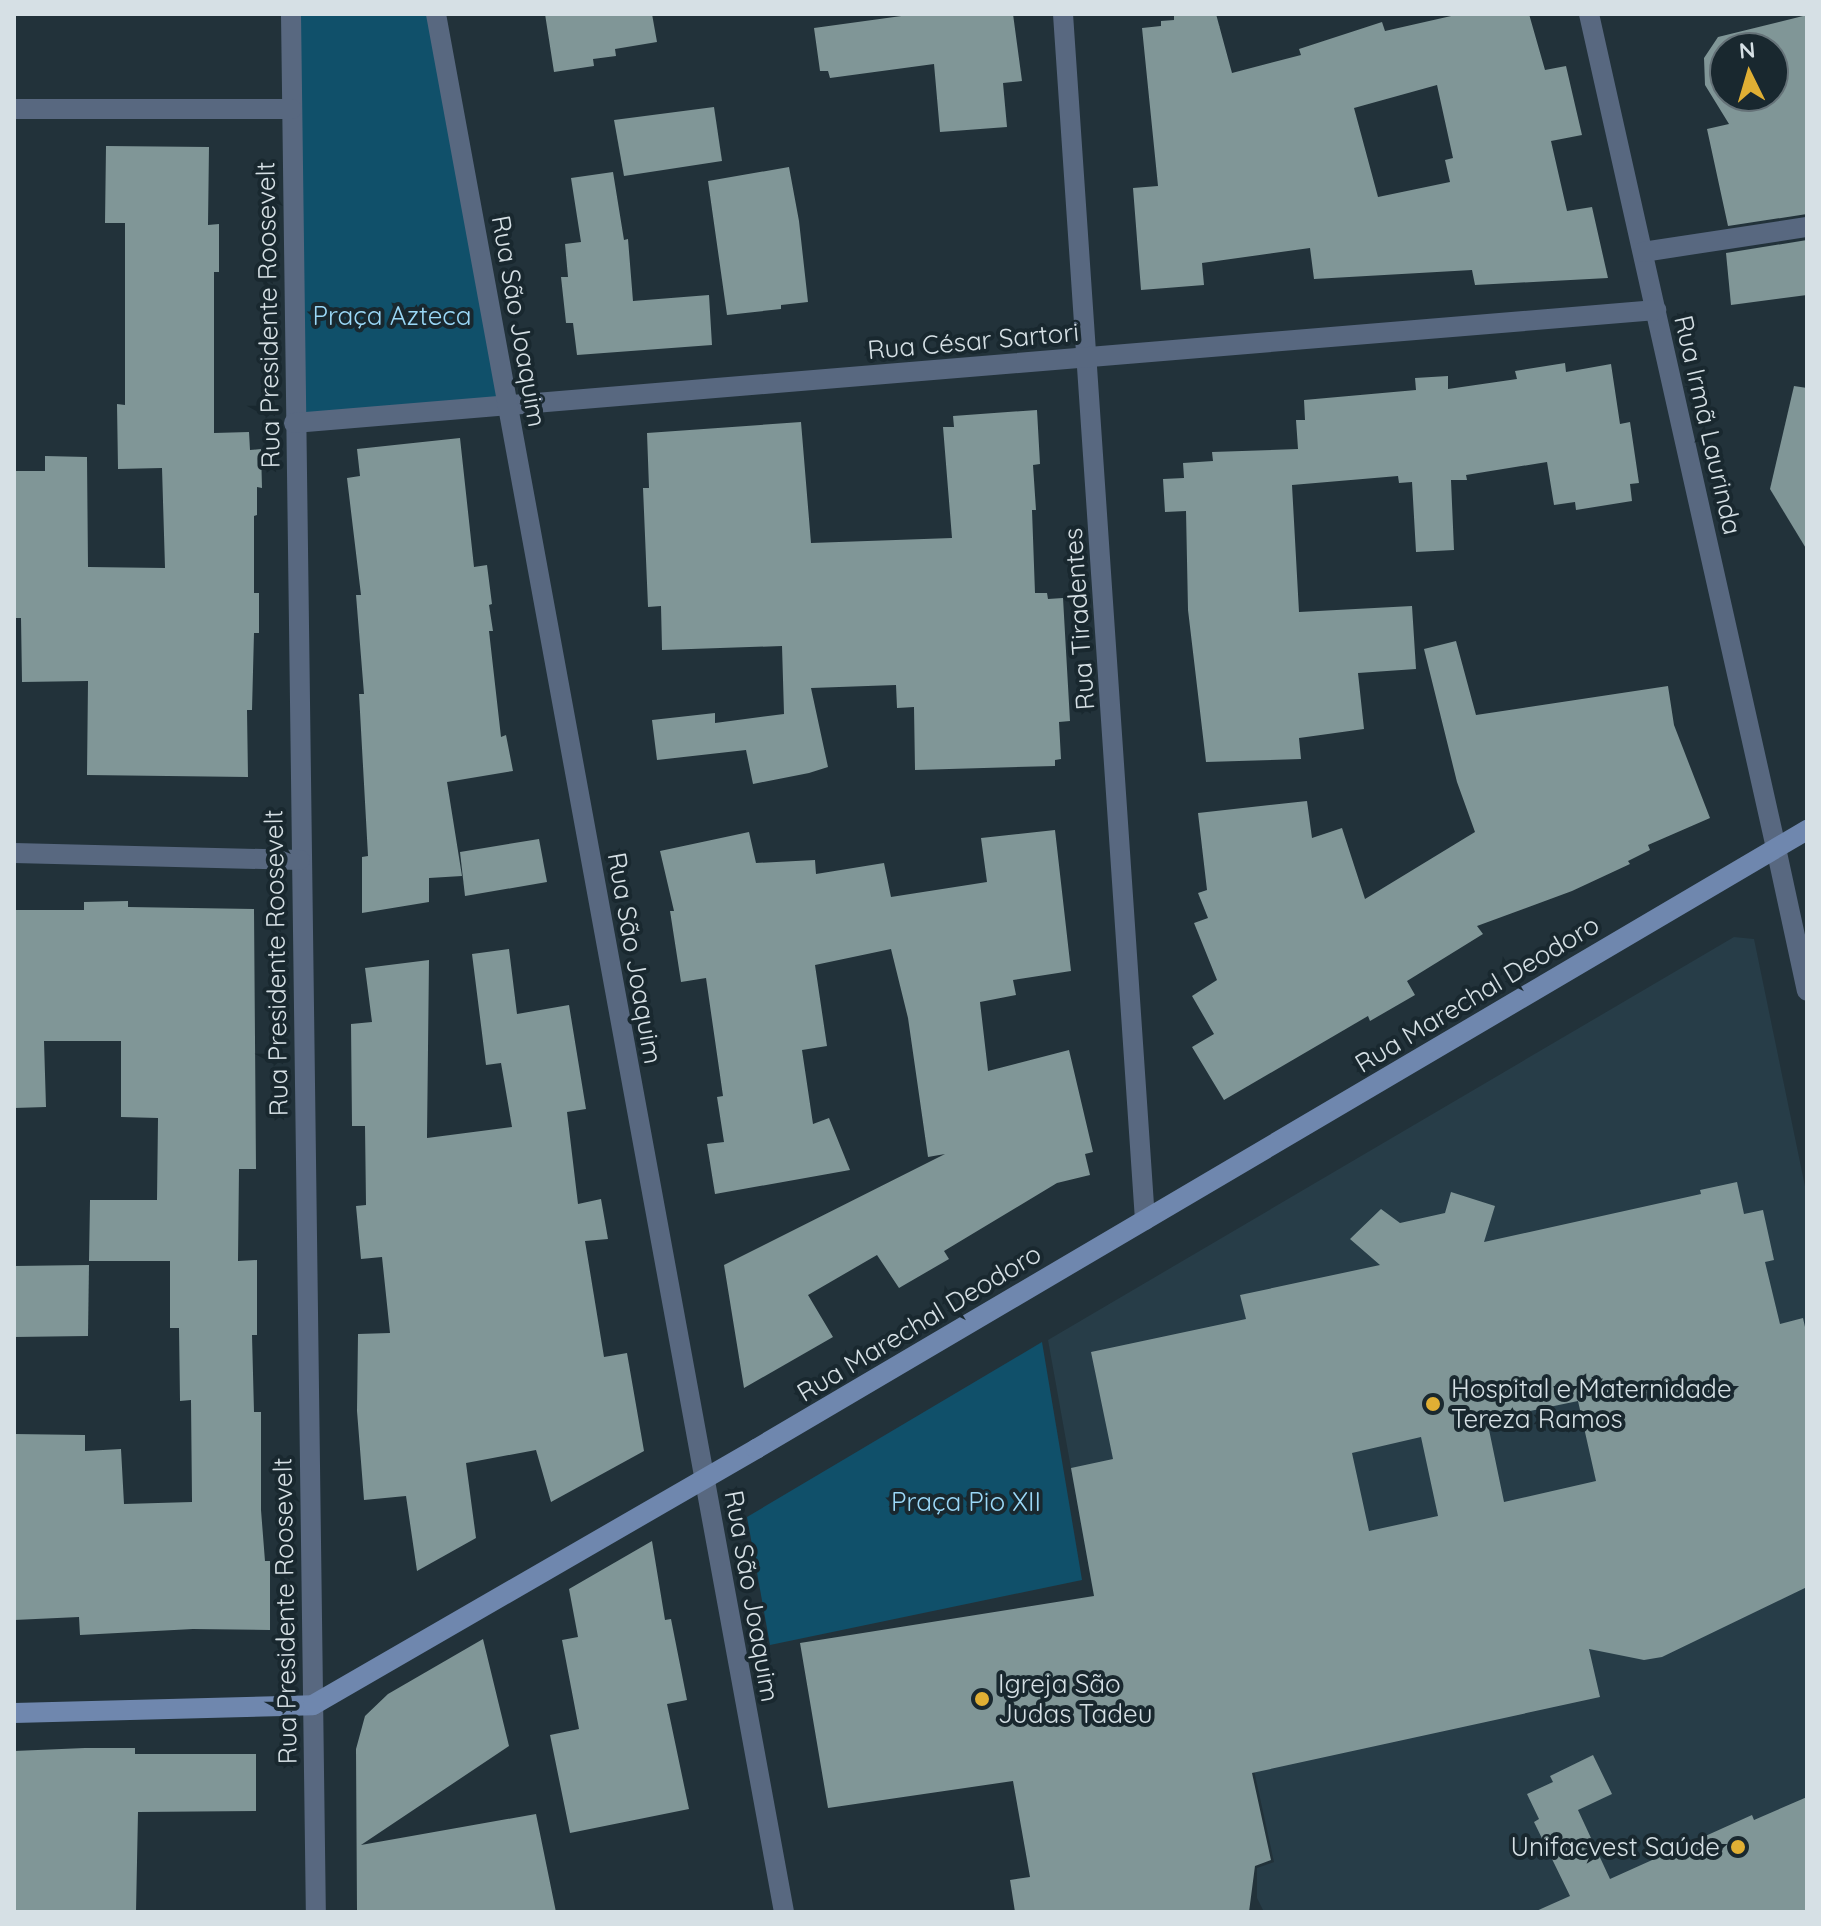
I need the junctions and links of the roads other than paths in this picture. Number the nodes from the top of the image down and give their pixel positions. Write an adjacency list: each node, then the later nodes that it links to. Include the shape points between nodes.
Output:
1 (291, 14): 6 (street, Rua Presidente Roosevelt)
2 (436, 14): 11 (street, Rua São Joaquim)
3 (1063, 14): 10 (street, Rua Tiradentes)
4 (1589, 14): 8 (street, Rua Irmã Laurinda)
5 (14, 109): 6 (street)
6 (292, 109): 12 (street, Rua Presidente Roosevelt)
7 (1807, 227): 8 (street)
8 (1643, 252): 9 (street, Rua Irmã Laurinda)
9 (1656, 310): 10 (street, Rua César Sartori); 14 (street, Rua Irmã Laurinda)
10 (1087, 358): 11 (street, Rua César Sartori); 18 (street, Rua Tiradentes)
11 (508, 406): 12 (street, Rua César Sartori); 19 (street, Rua São Joaquim)
12 (294, 423): 16 (street, Rua Presidente Roosevelt)
13 (1807, 830): 14 (main road, Rua Marechal Deodoro)
14 (1776, 848): 17 (street, Rua Irmã Laurinda); 18 (main road, Rua Marechal Deodoro)
15 (14, 853): 16 (street)
16 (300, 860): 20 (street, Rua Presidente Roosevelt)
17 (1807, 991)
18 (1145, 1220): 19 (main road, Rua Marechal Deodoro)
19 (704, 1479): 20 (main road, Rua Marechal Deodoro); 23 (street, Rua São Joaquim)
20 (313, 1705): 21 (main road, Rua Marechal Deodoro); 22 (street, Rua Presidente Roosevelt)
21 (14, 1713)
22 (316, 1912)
23 (784, 1912)

